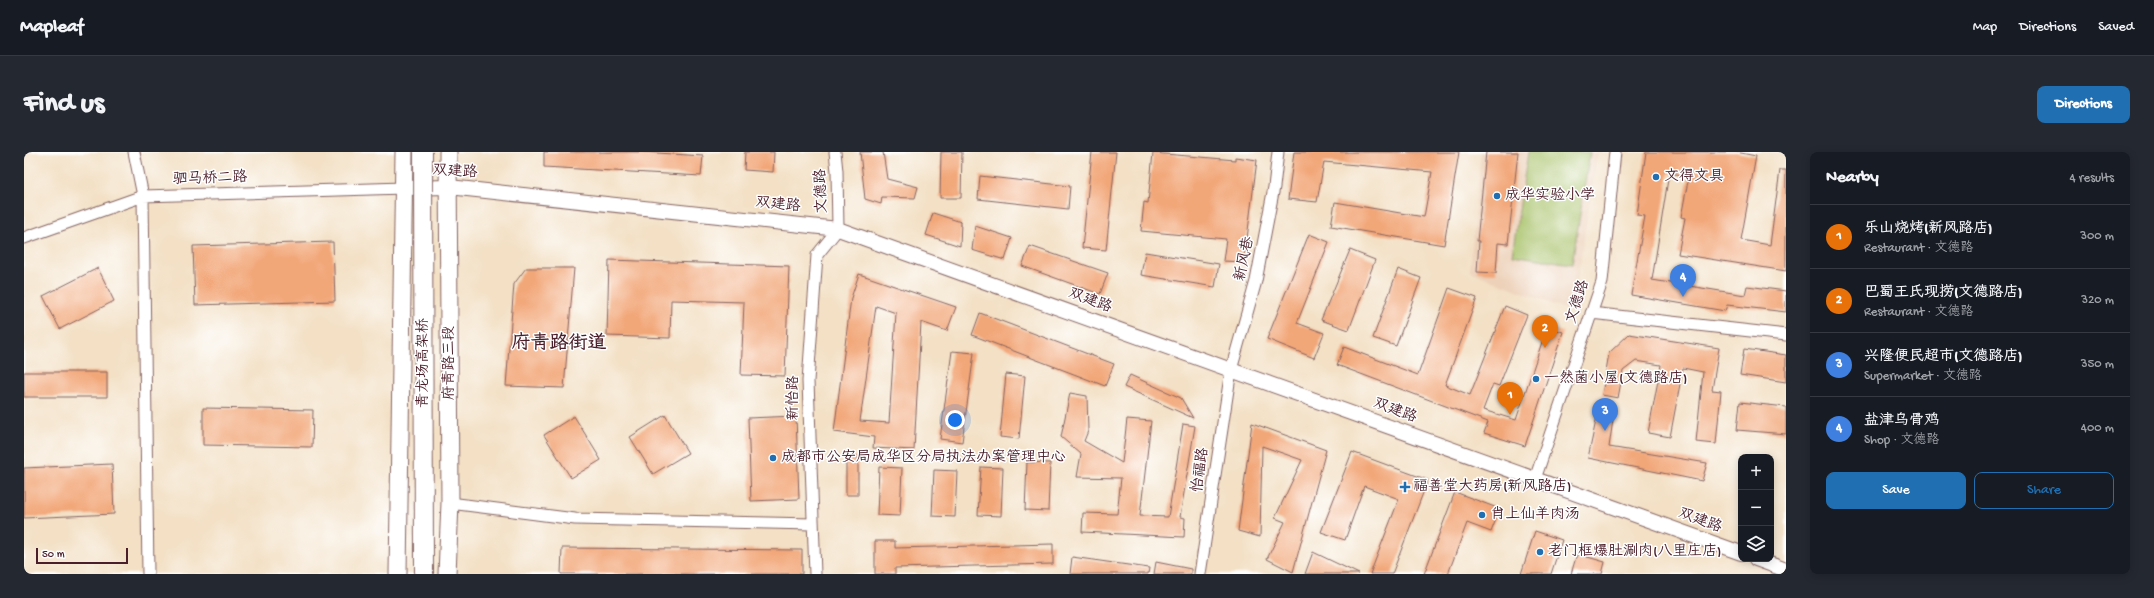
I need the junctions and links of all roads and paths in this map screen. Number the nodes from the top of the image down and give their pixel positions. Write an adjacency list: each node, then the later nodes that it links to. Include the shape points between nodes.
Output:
1 (134, 152): 11 (street)
2 (404, 152): 10 (main road)
3 (423, 152): 25 (highway, 青龙场高架桥, bridge)
4 (435, 152): 26 (highway, 青龙场高架桥)
5 (448, 152): 9 (main road, 府青路三段)
6 (835, 152): 12 (street, 文德路, via 838,171)
7 (1278, 152): 16 (street, 新风巷, via 1256,281)
8 (1615, 152): 14 (street, 文德路, via 1602,282)
9 (449, 187): 10 (street, 双建路); 12 (street, 双建路); 18 (main road, 府青路三段)
10 (404, 188): 11 (street, 驷马桥二路); 24 (main road)
11 (143, 196): 13 (street, 驷马桥二路); 23 (street)
12 (838, 229): 16 (street, 双建路); 19 (street, 新怡路, via 818,256 817,263 808,381)
13 (24, 238)
14 (1591, 313): 15 (street); 17 (street, 文德路)
15 (1786, 335)
16 (1231, 370): 17 (street, 双建路); 29 (street, 怡福路)
17 (1535, 479): 20 (street, 双建路)
18 (450, 503): 19 (street, via 575,519); 27 (main road, 府青路三段)
19 (812, 524): 28 (street, 新怡路)
20 (1738, 553)
21 (1764, 562): 22 (street)
22 (1786, 570)
23 (148, 574)
24 (398, 574)
25 (424, 574)
26 (436, 574)
27 (447, 574)
28 (815, 574)
29 (1200, 574)

